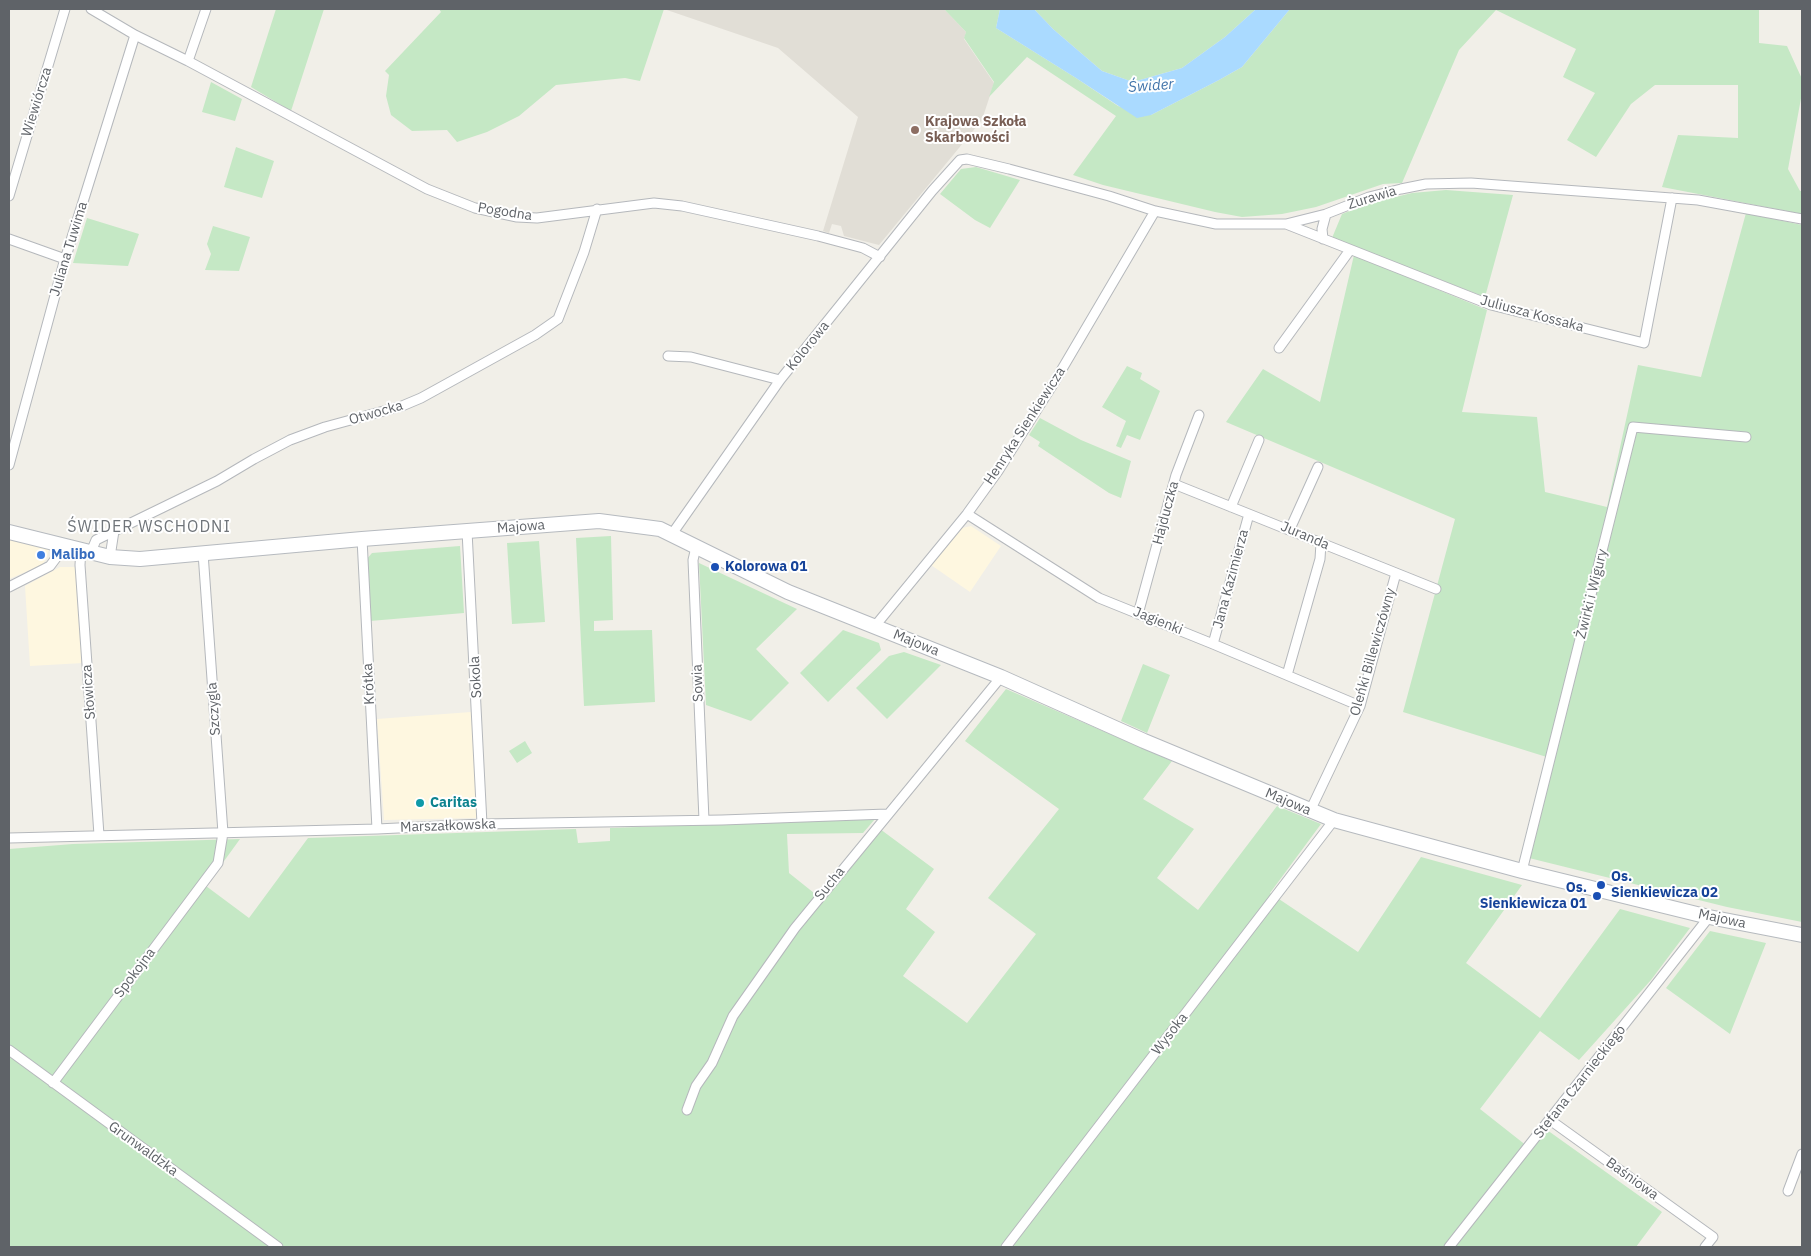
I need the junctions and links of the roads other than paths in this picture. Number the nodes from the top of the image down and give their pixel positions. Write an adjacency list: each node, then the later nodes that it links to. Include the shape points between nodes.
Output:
1 (65, 9): 7 (street, Wiewiórcza)
2 (94, 9): 4 (street, Pogodna)
3 (206, 9): 5 (street)
4 (135, 35): 5 (street, Pogodna); 18 (street, Juliana Tuwima)
5 (188, 61): 9 (street, Pogodna, via 428,189 475,208 537,218)
6 (953, 166): 10 (street, Żurawia, via 960,160 979,161); 17 (street, Kolorowa)
7 (9, 196)
8 (1672, 198): 11 (street, Żurawia, via 1472,183 1426,184 1369,197); 12 (street, Żurawia); 16 (street, Juliusza Kossaka, via 1644,343 1491,305)
9 (597, 209): 17 (street, Pogodna, via 654,203 682,206 818,236 863,248); 32 (street, Otwocka, via 558,319 536,335 421,398 290,440 217,481)
10 (1155, 211): 13 (street, Żurawia, via 1216,224); 29 (street, Henryka Sienkiewicza, via 1055,381)
11 (1326, 214): 13 (street, Żurawia); 15 (street)
12 (1802, 220)
13 (1286, 224): 15 (street, Juliusza Kossaka)
14 (9, 239): 18 (street)
15 (1323, 239): 16 (street, Juliusza Kossaka)
16 (1350, 250): 19 (street)
17 (880, 257): 21 (street, Kolorowa)
18 (65, 259): 25 (street, Juliana Tuwima)
19 (1279, 348)
20 (668, 356): 21 (street, via 691,357)
21 (780, 380): 35 (street, Kolorowa)
22 (1200, 415): 27 (street, Hajduczka)
23 (1746, 437): 62 (street, Żwirki i Wigury, via 1633,427)
24 (1259, 440): 28 (street)
25 (9, 465)
26 (1318, 467): 31 (street)
27 (1174, 484): 28 (street, Juranda); 46 (street, Hajduczka)
28 (1231, 507): 30 (street, Juranda)
29 (967, 514): 46 (street, Jagienki, via 1100,598); 47 (street, Henryka Sienkiewicza)
30 (1249, 514): 31 (street, Juranda); 48 (street, Jana Kazimierza)
31 (1290, 529): 37 (street, Juranda)
32 (114, 531): 40 (street, Otwocka, via 96,540); 42 (street)
33 (467, 531): 35 (street, Majowa, via 599,521 645,526); 36 (street, Majowa); 56 (street, Sokola)
34 (9, 532): 38 (street, Majowa)
35 (672, 534): 39 (street, Majowa)
36 (362, 539): 41 (street, Majowa); 57 (street, Krótka)
37 (1321, 543): 43 (street, Juranda); 49 (street, via 1320,559)
38 (60, 544): 40 (street, Majowa); 44 (street, via 50,566)
39 (696, 546): 47 (street, Majowa, via 788,592); 54 (street, Sowia, via 693,560)
40 (86, 550): 42 (street, Majowa); 59 (street, Słowicza, via 80,565)
41 (202, 553): 42 (street, Majowa); 58 (street, Szczygla)
42 (110, 557)
43 (1396, 573): 45 (street, Juranda); 51 (street, Oleńki Billewiczówny)
44 (9, 587)
45 (1436, 589)
46 (1138, 614): 48 (street, Jagienki)
47 (875, 626): 50 (street, Majowa)
48 (1213, 644): 49 (street, Jagienki)
49 (1287, 675): 51 (street, Jagienki)
50 (1001, 676): 52 (street, Majowa); 53 (street, Sucha)
51 (1360, 706): 52 (street, Oleńki Billewiczówny)
52 (1310, 811): 55 (street, Majowa)
53 (887, 814): 54 (street, Marszałkowska); 67 (street, Sucha, via 795,928 733,1016)
54 (704, 820): 56 (street, Marszałkowska)
55 (1334, 820): 62 (street, Majowa); 72 (street, Wysoka)
56 (482, 824): 57 (street, Marszałkowska)
57 (377, 829): 58 (street, Marszałkowska)
58 (223, 833): 59 (street, Marszałkowska); 61 (street, Szczygla)
59 (99, 835): 60 (street, Marszałkowska)
60 (9, 838)
61 (218, 863): 66 (street, Spokojna)
62 (1522, 871): 63 (street, Majowa)
63 (1709, 917): 64 (street, Majowa); 68 (street, Stefana Czarnieckiego)
64 (1802, 935)
65 (9, 1050): 66 (street, Grunwaldzka)
66 (53, 1083): 71 (street, Grunwaldzka)
67 (687, 1110)
68 (1550, 1120): 73 (street, Stefana Czarnieckiego); 74 (street, Baśniowa, via 1713,1237)
69 (1802, 1154): 70 (street)
70 (1788, 1192)
71 (278, 1247)
72 (1006, 1247)
73 (1449, 1247)
74 (1705, 1247)

